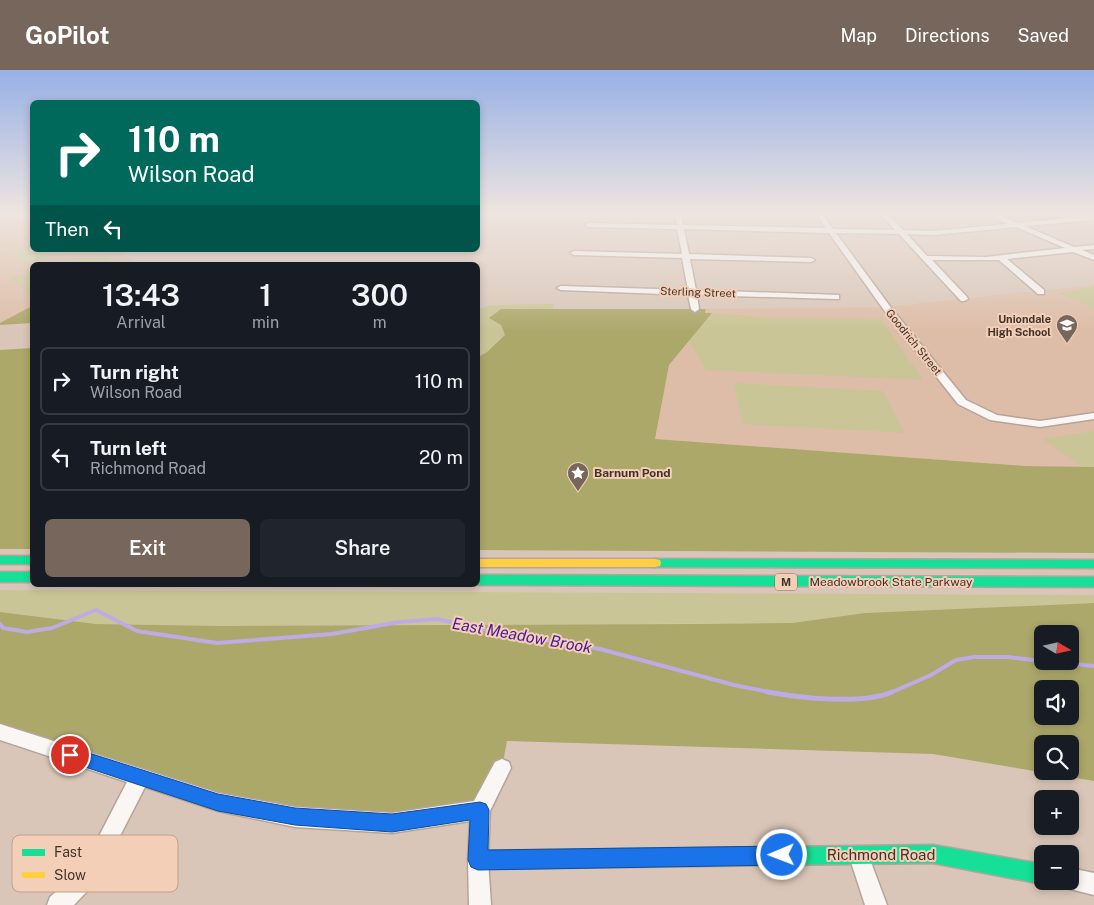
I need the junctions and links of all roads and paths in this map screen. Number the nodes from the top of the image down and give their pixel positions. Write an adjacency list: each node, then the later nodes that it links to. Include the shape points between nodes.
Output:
1 (574, 253): 7 (street)
2 (684, 253): 7 (street)
3 (847, 253): 18 (street, Goodrich Street, via 962,402 994,418 1040,424)
4 (920, 253): 9 (street)
5 (1037, 253): 8 (street)
6 (1082, 253): 10 (street)
7 (685, 256): 11 (street); 13 (street)
8 (1000, 257): 9 (street); 14 (street)
9 (925, 258): 16 (street)
10 (1094, 258)
11 (811, 260)
12 (561, 288): 13 (street, Sterling Street)
13 (692, 292): 15 (street, Sterling Street); 17 (street)
14 (1041, 292)
15 (836, 297)
16 (964, 299)
17 (695, 309)
18 (1094, 416)
19 (0, 560): 20 (main road)
20 (30, 560)
21 (480, 563): 22 (main road, Meadowbrook State Parkway / M)
22 (1094, 564)
23 (0, 577): 24 (main road)
24 (30, 577)
25 (480, 580): 26 (main road, Meadowbrook State Parkway / M)
26 (1094, 582)
27 (0, 732): 29 (street)
28 (502, 768): 30 (street)
29 (140, 777): 30 (street, via 218,802 295,817 392,823); 31 (street)
30 (480, 810): 33 (street)
31 (110, 835)
32 (858, 854): 33 (main road, Richmond Road); 34 (main road, Richmond Road, via 933,854); 40 (street)
33 (478, 860): 39 (street)
34 (1034, 873)
35 (1079, 882): 36 (street)
36 (1094, 884)
37 (71, 892): 38 (street)
38 (58, 905)
39 (480, 905)
40 (876, 905)

